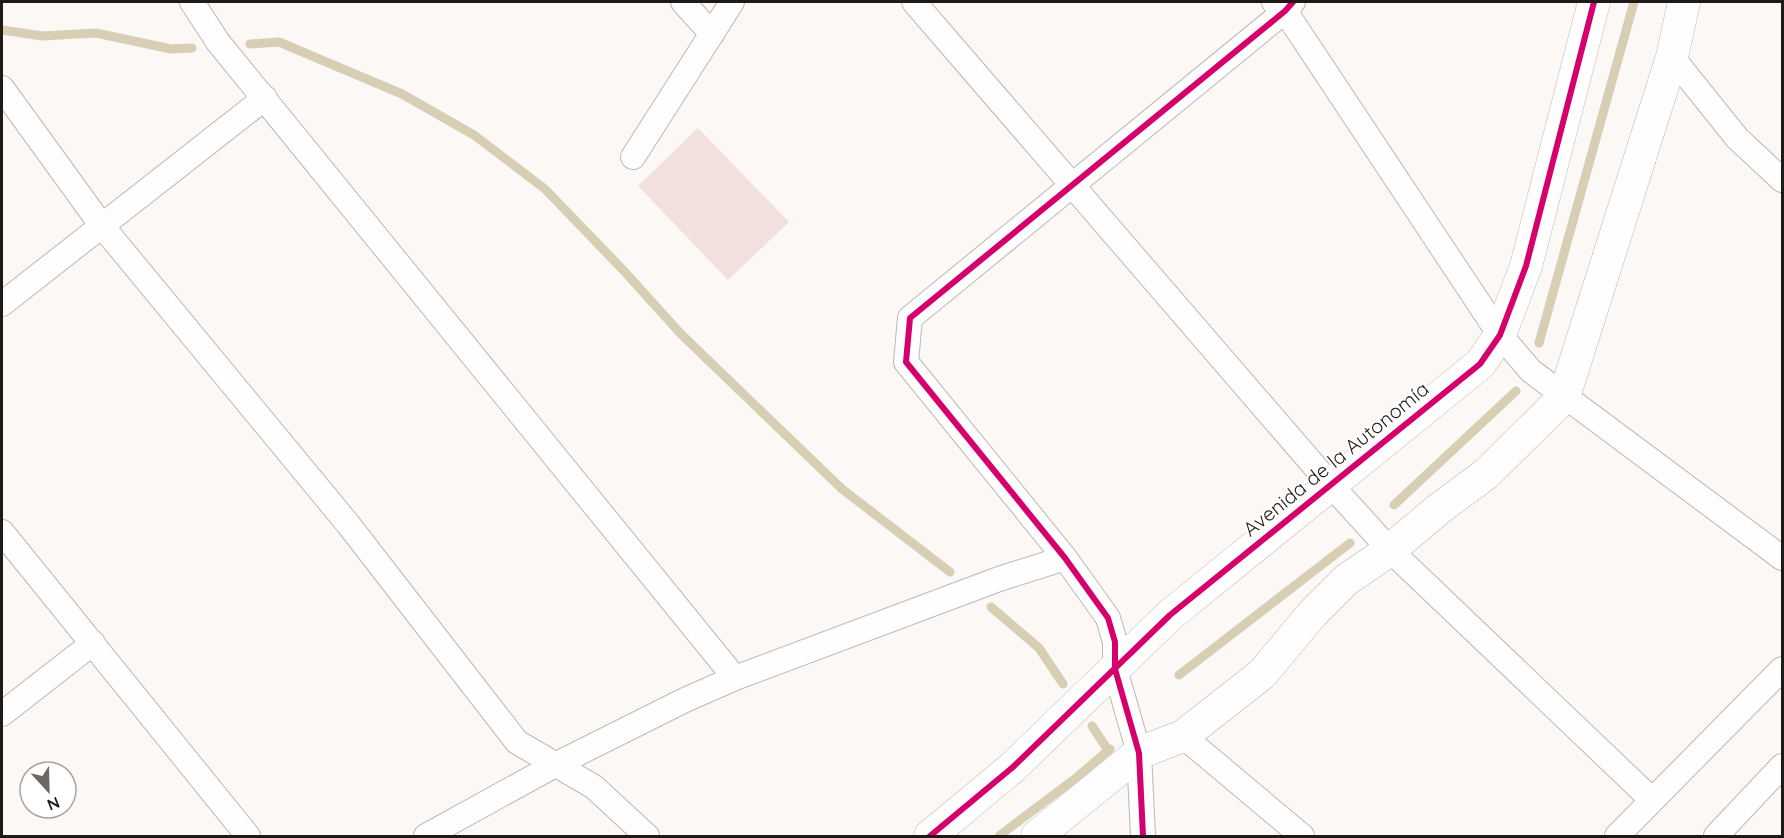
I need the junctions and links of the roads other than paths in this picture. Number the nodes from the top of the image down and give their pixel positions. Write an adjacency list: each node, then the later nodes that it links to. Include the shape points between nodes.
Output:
1 (192, 2): 11 (street, via 218,42)
2 (683, 2): 8 (street)
3 (732, 2): 8 (street)
4 (914, 2): 14 (street)
5 (1594, 2): 17 (street, Avenida de la Autonomía, via 1526,266)
6 (1684, 2): 9 (street)
7 (1284, 5): 14 (street); 17 (street)
8 (711, 34): 12 (street)
9 (1672, 57): 13 (street, via 1737,138); 18 (street)
10 (2, 88): 15 (street)
11 (265, 98): 15 (street); 27 (street)
12 (633, 157)
13 (1782, 180)
14 (1070, 185): 19 (street); 22 (street, via 910,318 906,362)
15 (102, 226): 16 (street); 31 (street, via 348,524 517,742)
16 (2, 304)
17 (1500, 335): 18 (street, via 1531,371); 19 (street, Avenida de la Autonomía, via 1480,364)
18 (1564, 397): 21 (street, via 1486,474); 23 (street)
19 (1330, 484): 21 (street); 25 (street, Avenida de la Autonomía, via 1170,615)
20 (2, 532): 24 (street)
21 (1390, 550): 29 (street, via 1346,580 1312,613 1262,674); 33 (street)
22 (1065, 558): 25 (street, via 1108,618 1115,642); 27 (street)
23 (1782, 558)
24 (93, 643): 28 (street); 34 (street)
25 (1115, 669): 30 (street); 37 (street, Avenida de la Autonomía, via 1013,767)
26 (1782, 669): 33 (street)
27 (735, 678): 31 (street)
28 (2, 714)
29 (1183, 736): 30 (street); 40 (street)
30 (1138, 753): 38 (street); 39 (street)
31 (555, 765): 35 (street); 36 (street, via 594,787)
32 (1782, 766): 42 (street)
33 (1652, 800): 41 (street)
34 (248, 837)
35 (426, 837)
36 (647, 837)
37 (930, 837)
38 (1037, 837)
39 (1143, 837)
40 (1302, 837)
41 (1617, 837)
42 (1716, 837)

